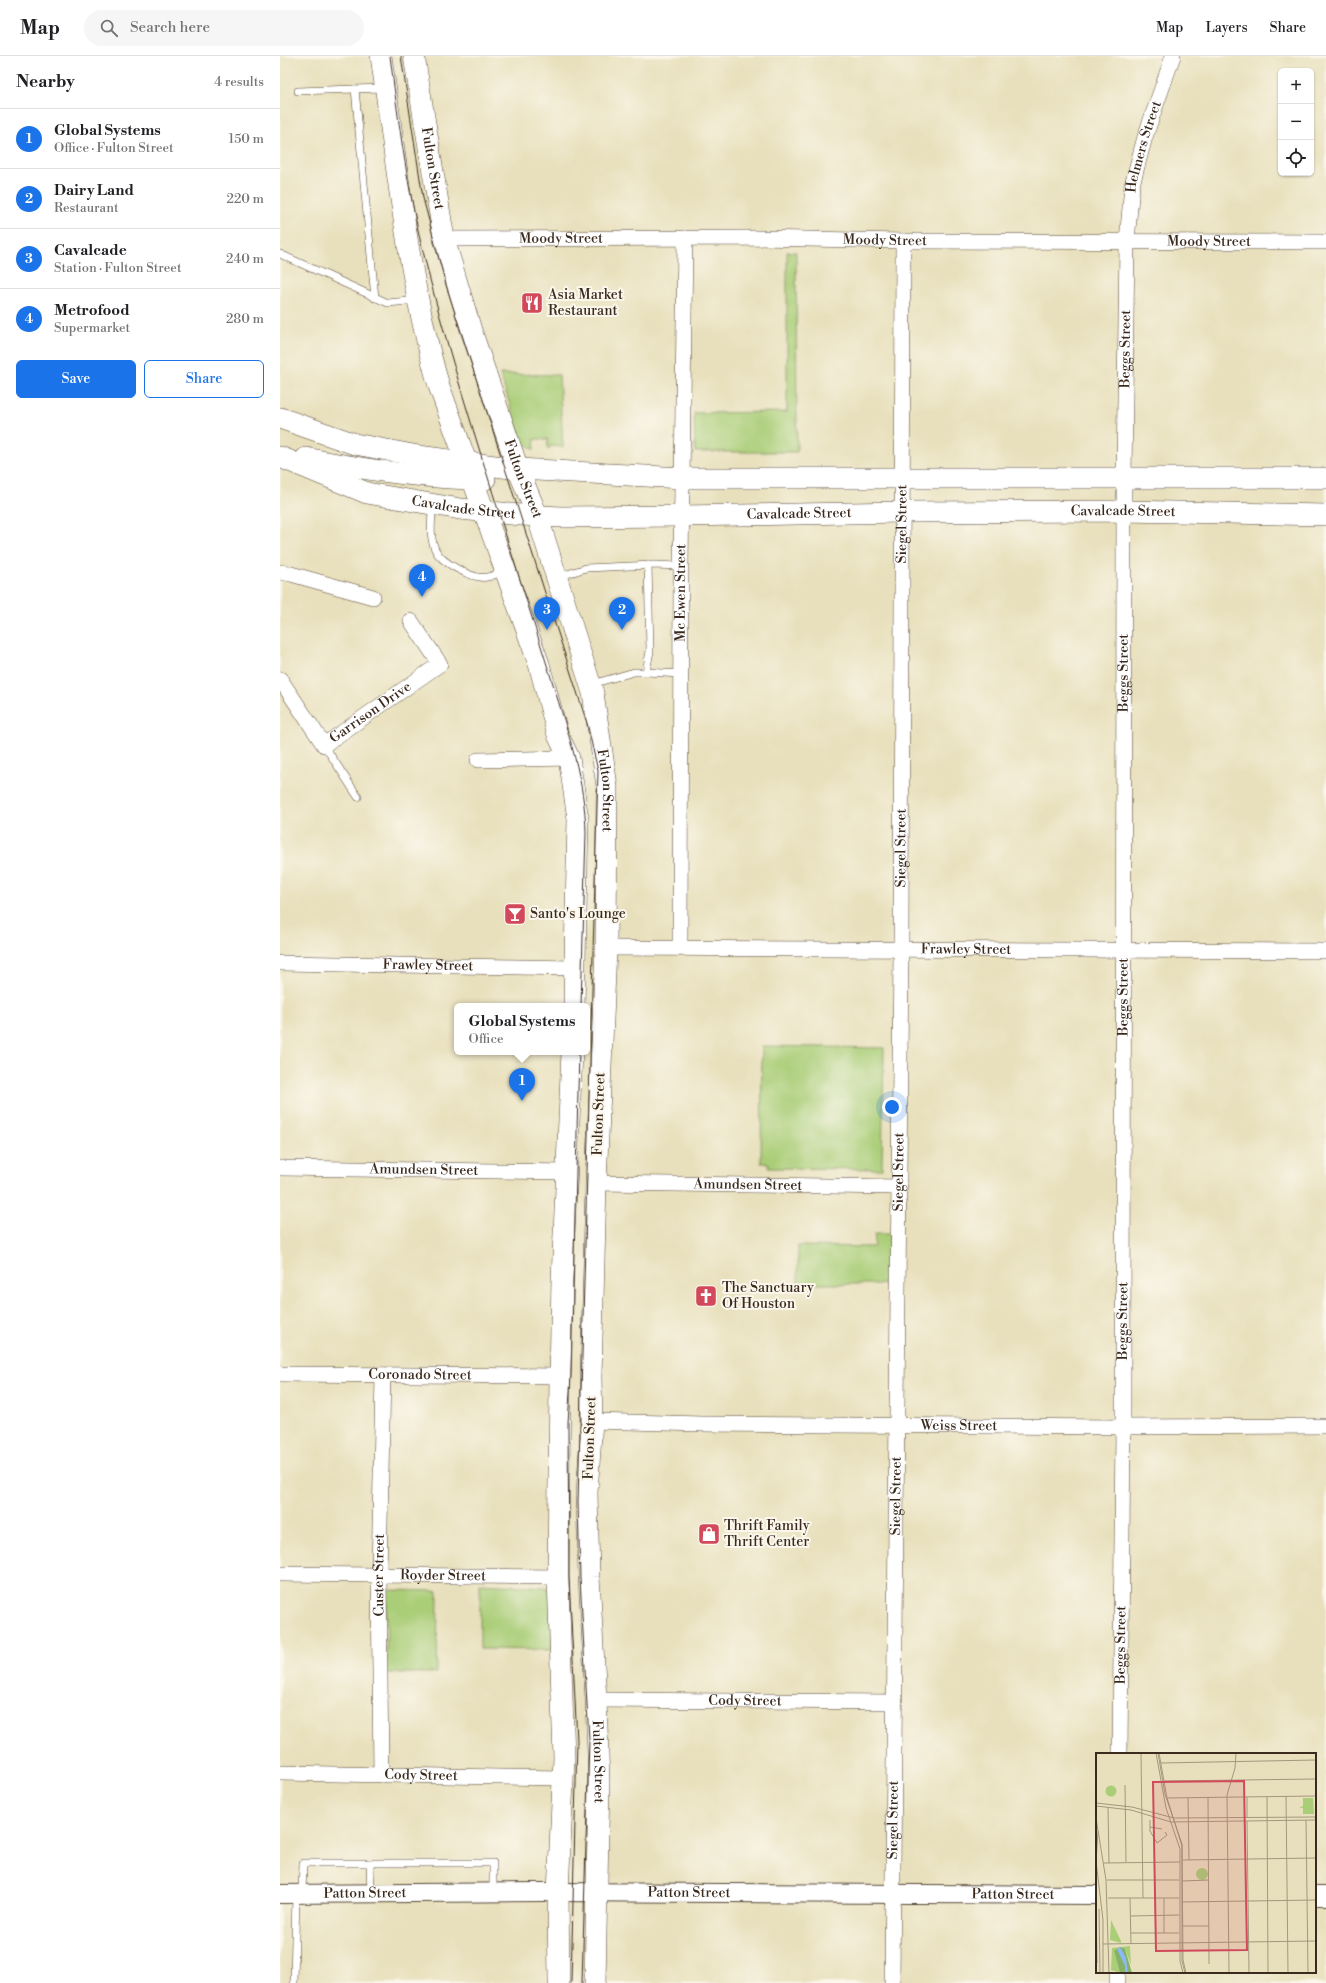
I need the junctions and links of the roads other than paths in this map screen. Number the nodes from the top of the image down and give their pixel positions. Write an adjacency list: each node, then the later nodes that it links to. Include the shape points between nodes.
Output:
1 (381, 56): 4 (main road, Fulton Street)
2 (414, 56): 8 (main road, Fulton Street)
3 (1173, 56): 10 (street, Helmers Street, via 1145,137 1132,185 1128,212)
4 (386, 88): 5 (lane); 14 (main road, Fulton Street)
5 (355, 89): 6 (lane); 13 (lane)
6 (298, 91)
7 (685, 238): 8 (street, Moody Street); 9 (street, Moody Street); 21 (street, Mc Ewen Street)
8 (444, 239): 18 (main road, Fulton Street, via 471,330)
9 (903, 241): 10 (street, Moody Street); 20 (street, Siegel Street)
10 (1128, 241): 11 (street, Moody Street); 22 (street, Beggs Street)
11 (1326, 242)
12 (280, 254): 13 (lane)
13 (375, 298): 14 (lane, via 388,303)
14 (419, 299): 19 (main road, Fulton Street, via 428,348 439,386)
15 (280, 418): 19 (main road, via 355,444)
16 (280, 453): 19 (main road, via 353,467)
17 (280, 457): 24 (main road, Cavalcade Street, via 367,493)
18 (518, 469): 19 (main road, via 508,477); 21 (main road); 28 (main road, Fulton Street)
19 (470, 471): 26 (main road, Fulton Street)
20 (903, 477): 21 (main road); 22 (main road); 27 (street, Siegel Street)
21 (682, 478): 30 (street, Mc Ewen Street)
22 (1124, 478): 23 (main road); 25 (street, Beggs Street)
23 (1326, 478)
24 (432, 504): 26 (main road, Cavalcade Street); 33 (lane, via 432,538 435,551 449,565 486,578)
25 (1124, 511): 27 (main road, Cavalcade Street); 29 (main road, Cavalcade Street); 49 (street, Beggs Street)
26 (485, 512): 28 (main road, Cavalcade Street); 33 (main road, Fulton Street)
27 (903, 512): 30 (main road, Cavalcade Street); 48 (street, Siegel Street)
28 (537, 515): 30 (main road, Cavalcade Street); 35 (main road, Fulton Street)
29 (1326, 515)
30 (682, 516): 32 (street, Mc Ewen Street)
31 (648, 565): 32 (lane); 35 (lane, via 586,568); 38 (lane, via 650,651)
32 (681, 566): 39 (street, Mc Ewen Street)
33 (506, 570): 43 (main road, Fulton Street, via 539,664 558,735)
34 (280, 572): 36 (street)
35 (557, 577): 41 (main road, Fulton Street)
36 (373, 597)
37 (411, 621): 42 (street, Garrison Drive, via 440,664)
38 (646, 672): 39 (lane); 41 (lane, via 634,672)
39 (681, 674): 46 (street, Mc Ewen Street)
40 (280, 679): 42 (street, Garrison Drive)
41 (590, 684): 47 (main road, Fulton Street, via 598,721 606,786)
42 (324, 745): 45 (lane)
43 (569, 758): 44 (street); 52 (main road, Fulton Street, via 578,819)
44 (478, 760)
45 (358, 797)
46 (680, 947): 47 (street, Frawley Street); 48 (street, Frawley Street)
47 (606, 948): 57 (main road, Fulton Street)
48 (901, 948): 49 (street, Frawley Street); 58 (street, Siegel Street)
49 (1125, 951): 50 (street, Frawley Street); 65 (street, Beggs Street)
50 (1326, 951)
51 (280, 964): 52 (street, Frawley Street)
52 (576, 968): 53 (main road, Fulton Street)
53 (574, 1003)
54 (572, 1055): 56 (main road, Fulton Street)
55 (280, 1168): 56 (street, Amundsen Street)
56 (567, 1172): 61 (main road, Fulton Street)
57 (596, 1183): 58 (street, Amundsen Street); 62 (main road, Fulton Street)
58 (900, 1187): 63 (street, Siegel Street)
59 (280, 1374): 60 (street, Coronado Street)
60 (383, 1375): 61 (street, Coronado Street); 67 (street, Custer Street)
61 (560, 1376): 68 (main road, Fulton Street)
62 (592, 1421): 63 (street, Weiss Street); 69 (main road, Fulton Street, via 588,1501 589,1577)
63 (897, 1425): 65 (street, Weiss Street); 70 (street, Siegel Street)
64 (1326, 1426): 65 (street, Weiss Street)
65 (1124, 1427): 71 (street, Beggs Street)
66 (280, 1574): 67 (street, Royder Street)
67 (379, 1575): 68 (street, Royder Street); 73 (street, Custer Street)
68 (558, 1577): 74 (main road, Fulton Street, via 563,1700)
69 (596, 1700): 70 (street, Cody Street); 79 (main road, Fulton Street, via 599,1816)
70 (894, 1702): 81 (street, Siegel Street)
71 (1120, 1753)
72 (280, 1773): 73 (street, Cody Street)
73 (382, 1775): 74 (street, Cody Street)
74 (562, 1778): 78 (main road, Fulton Street)
75 (370, 1864): 76 (lane); 77 (lane, via 493,1863); 80 (lane, via 303,1863)
76 (371, 1893): 77 (street, Patton Street); 80 (street, Patton Street)
77 (492, 1893): 78 (street, Patton Street)
78 (558, 1893): 79 (street, Patton Street); 84 (main road, Fulton Street)
79 (596, 1893): 81 (street, Patton Street); 85 (main road, Fulton Street)
80 (293, 1894): 83 (lane)
81 (892, 1894): 82 (street, Patton Street); 86 (street, Siegel Street)
82 (1096, 1895)
83 (294, 1983)
84 (559, 1983)
85 (595, 1983)
86 (892, 1983)

